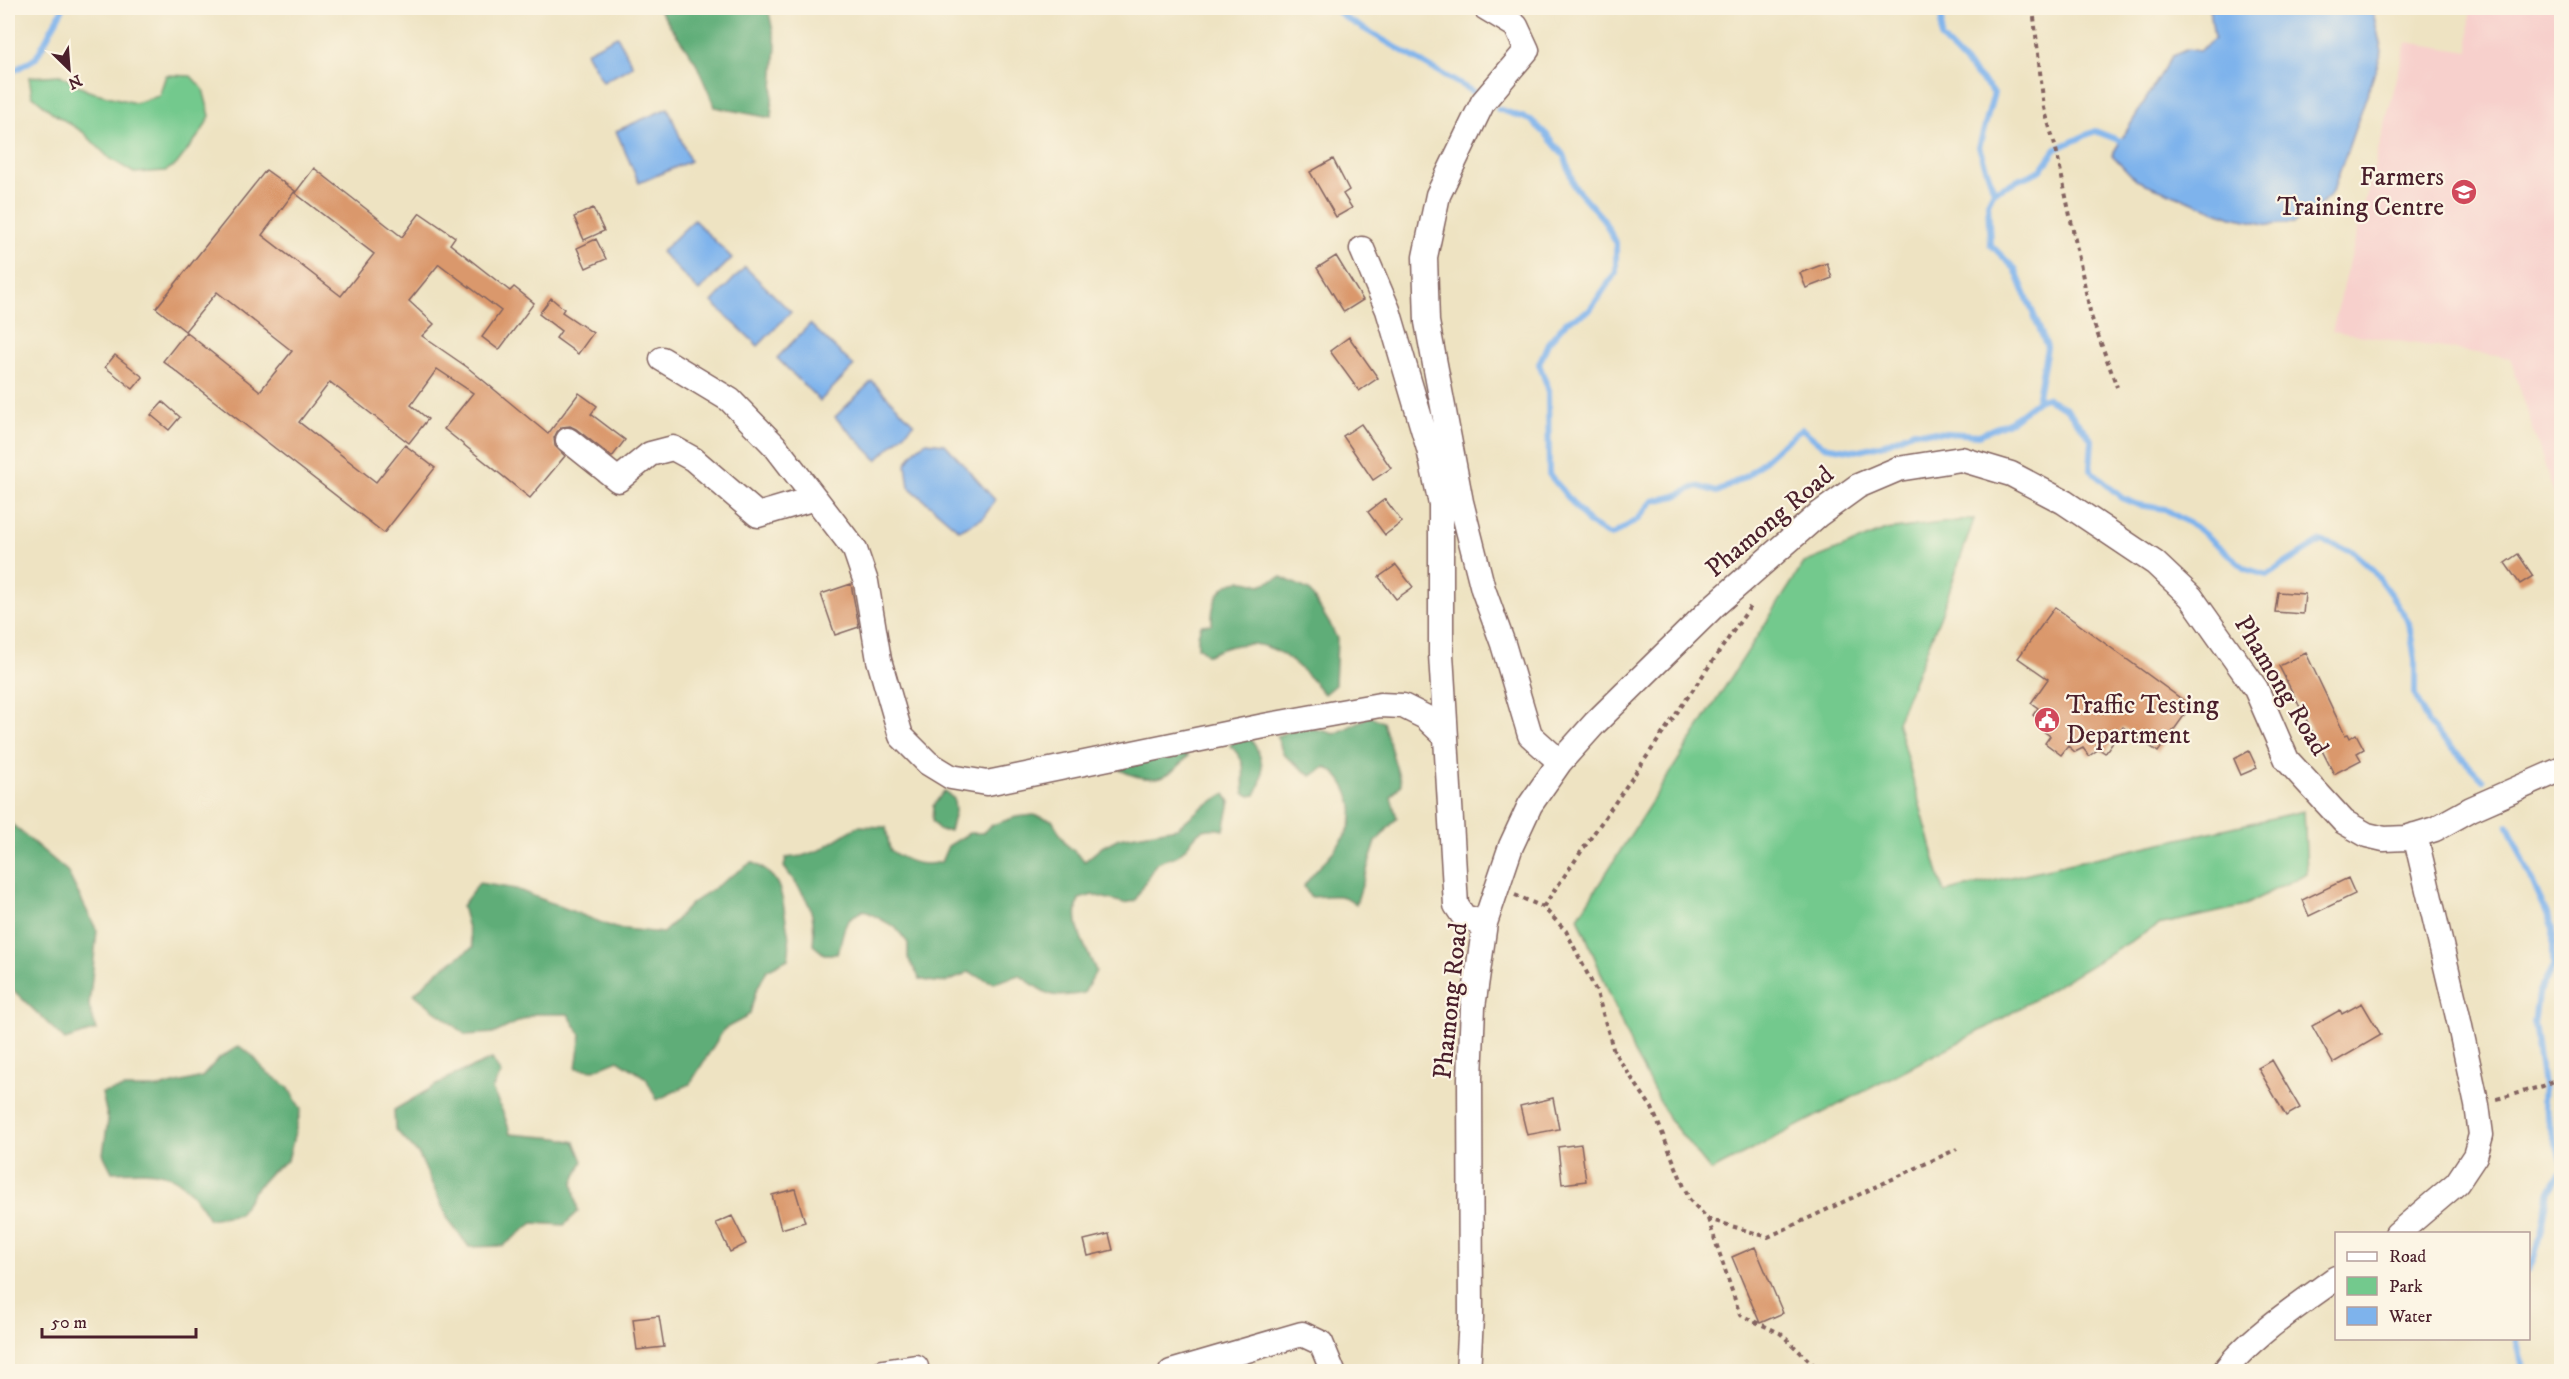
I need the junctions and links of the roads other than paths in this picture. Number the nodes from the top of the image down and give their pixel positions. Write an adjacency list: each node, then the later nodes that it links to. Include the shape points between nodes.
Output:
1 (1486, 8): 7 (street, via 1516,26 1527,50 1483,102 1438,195 1425,257 1427,322 1461,501 1483,589 1530,735)
2 (1362, 249): 6 (street, via 1388,310 1429,449 1440,504)
3 (662, 359): 5 (street, via 730,400 774,446)
4 (568, 440): 5 (street, via 618,480 650,454 673,448 693,459 758,515)
5 (815, 498): 6 (street, via 855,550 866,582 879,660 901,736 927,763 951,777 987,783 1380,705 1403,706 1425,717)
6 (1444, 735): 10 (street, via 1456,905 1464,917)
7 (1560, 762): 9 (street, Phamong Road, via 1714,605 1818,515 1858,486 1898,469 1960,459 2011,474 2064,502 2155,563 2191,597 2256,689 2287,760 2344,822 2384,839); 10 (street, Phamong Road, via 1530,805 1511,846)
8 (2562, 769): 9 (street, Phamong Road)
9 (2415, 835): 11 (street, via 2481,1135 2475,1156 2457,1183)
10 (1485, 923): 17 (street, Phamong Road, via 1473,1007 1470,1078)
11 (2398, 1232)
12 (2335, 1279): 18 (street, via 2282,1318)
13 (916, 1369): 14 (street)
14 (883, 1371)
15 (1171, 1371): 16 (street, via 1302,1334 1322,1343)
16 (1333, 1371)
17 (1468, 1371)
18 (2224, 1371)

